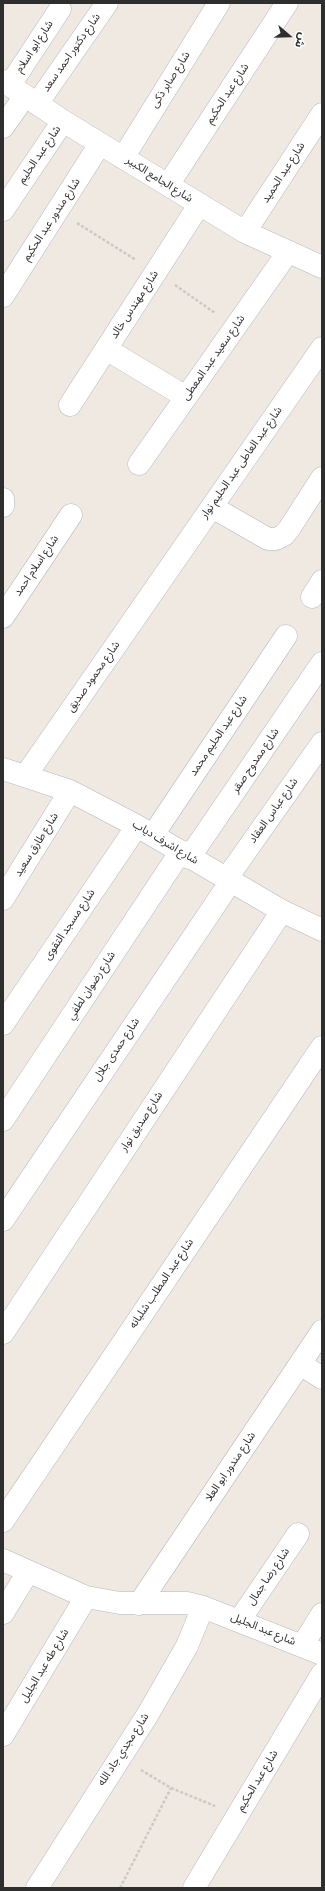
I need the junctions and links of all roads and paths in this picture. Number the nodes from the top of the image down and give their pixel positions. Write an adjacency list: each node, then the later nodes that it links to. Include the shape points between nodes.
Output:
1 (107, 3): 5 (street, شارع دكتور احمد سعد)
2 (219, 3): 10 (street, شارع صابر ذكى)
3 (287, 3): 11 (street, شارع عبد الحكيم)
4 (60, 9): 5 (street, شارع ابو اسلام)
5 (19, 92): 7 (street, شارع الجامع الكبير); 8 (street)
6 (322, 114): 15 (street, شارع عبد الحميد)
7 (63, 121): 9 (street, شارع الجامع الكبير); 13 (street, شارع عبد الحليم)
8 (3, 127)
9 (100, 144): 10 (street, شارع الجامع الكبير); 14 (street, شارع مندور عبد الحكيم)
10 (123, 158): 11 (street, شارع الجامع الكبير)
11 (168, 185): 12 (street, شارع الجامع الكبير)
12 (199, 204): 15 (street, شارع الجامع الكبير); 18 (street, شارع مهندس خالد)
13 (3, 210)
14 (58, 210): 18 (path); 19 (street, شارع مندور عبد الحكيم)
15 (246, 232): 16 (street, شارع الجامع الكبير)
16 (288, 252): 17 (street, شارع الجامع الكبير); 20 (street, شارع سعيد عبد المعطى)
17 (321, 264)
18 (156, 272): 20 (path); 22 (street, شارع مهندس خالد)
19 (3, 296)
20 (236, 327): 23 (street, شارع سعيد عبد المعطى)
21 (322, 348): 29 (street, شارع عبد العاطى عبد الحليم نوار)
22 (106, 349): 23 (street); 24 (street, شارع مهندس خالد)
23 (186, 397): 25 (street, شارع سعيد عبد المعطى)
24 (70, 405)
25 (139, 464)
26 (322, 478): 29 (street, via 289,529 276,539 268,540)
27 (3, 499): 28 (street)
28 (3, 506)
29 (212, 507): 31 (street, شارع عبد العاطى عبد الحليم نوار)
30 (71, 515): 32 (street, شارع اسلام احمد)
31 (162, 579): 37 (street, شارع محمود صديق)
32 (3, 617)
33 (286, 636): 39 (street, شارع عبد الحليم محمد)
34 (322, 663): 40 (street, شارع ممدوح صقر)
35 (322, 744): 41 (street, شارع عباس العقاد)
36 (3, 769): 37 (street, شارع اشرف دياب)
37 (26, 775): 38 (street, شارع اشرف دياب)
38 (70, 791): 39 (street, شارع اشرف دياب); 42 (street, شارع طارق سعيد)
39 (145, 831): 40 (street, شارع اشرف دياب); 45 (street, شارع مسجد التقوى)
40 (185, 855): 41 (street, شارع اشرف دياب); 47 (street, شارع رضوان لطفي)
41 (229, 880): 43 (street, شارع اشرف دياب); 48 (street, شارع حمدى جلال)
42 (3, 899)
43 (282, 911): 44 (street, شارع اشرف دياب); 50 (street, شارع صديق نوار)
44 (322, 930)
45 (3, 1024)
46 (322, 1047): 53 (street, شارع عبد المطلب شلبانه)
47 (3, 1120)
48 (3, 1220)
49 (322, 1331): 51 (street, شارع مندور ابو العلا)
50 (3, 1333)
51 (300, 1364): 52 (street); 58 (street, شارع مندور ابو العلا)
52 (322, 1378)
53 (3, 1521)
54 (298, 1534): 62 (street, شارع رضا جمال)
55 (3, 1560): 56 (street, شارع عبد الجليل)
56 (28, 1572): 57 (street, شارع عبد الجليل); 60 (street)
57 (86, 1597): 58 (street, شارع عبد الجليل); 66 (street, شارع طه عبد الجليل)
58 (139, 1604): 59 (street, شارع عبد الجليل, via 187,1603)
59 (204, 1607): 62 (street, شارع عبد الجليل); 67 (street, شارع مجدي جاد الله, via 187,1646 148,1714)
60 (3, 1613)
61 (322, 1614): 63 (street)
62 (239, 1621): 63 (street, شارع عبد الجليل)
63 (302, 1646): 64 (street, شارع عبد الجليل)
64 (322, 1654)
65 (322, 1674): 69 (street, شارع عبد الحكيم)
66 (3, 1735)
67 (119, 1757): 68 (path); 70 (street, شارع مجدي جاد الله)
68 (171, 1788): 69 (path); 71 (path)
69 (238, 1815): 72 (street, شارع عبد الحكيم)
70 (37, 1888)
71 (120, 1888)
72 (194, 1888)

